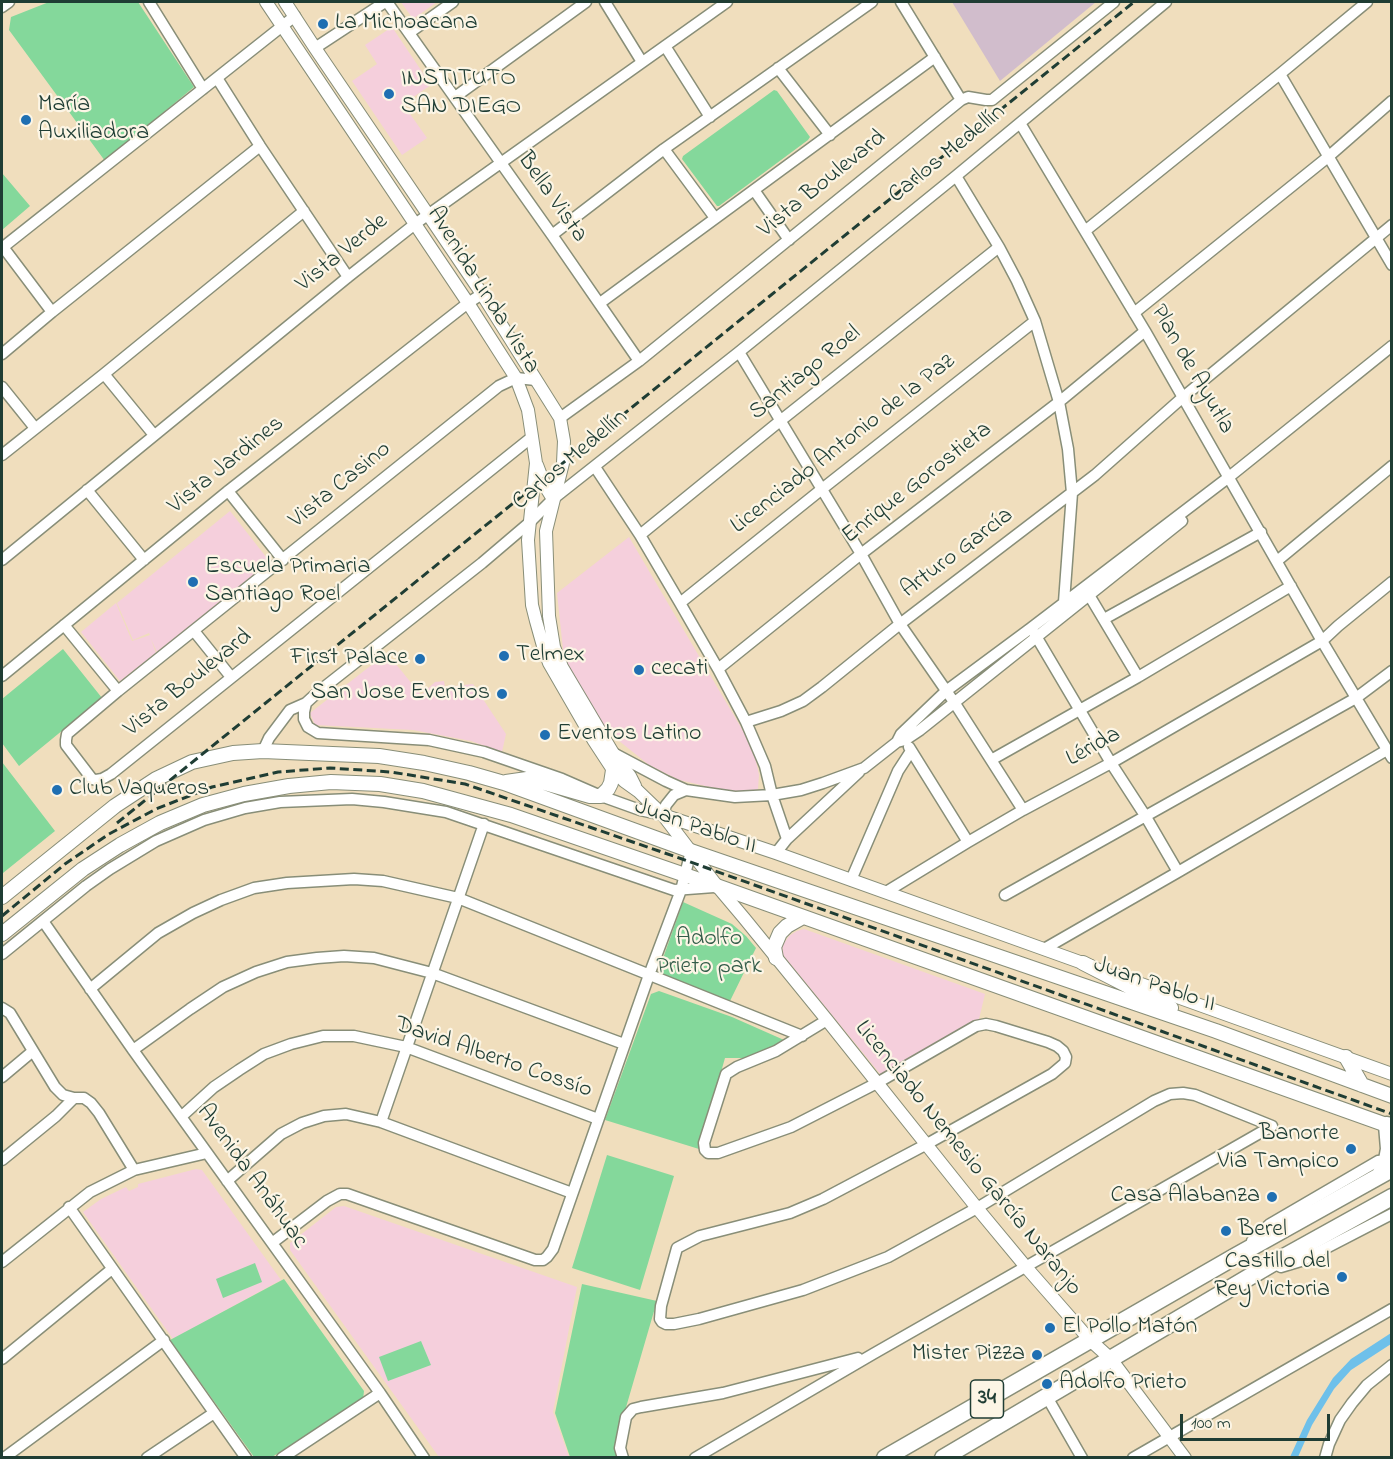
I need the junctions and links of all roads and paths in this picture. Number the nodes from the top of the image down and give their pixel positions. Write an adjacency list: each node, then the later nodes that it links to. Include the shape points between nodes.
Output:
1 (9, 2): 15 (street)
2 (149, 2): 26 (street)
3 (266, 2): 17 (street, Avenida Linda Vista)
4 (285, 2): 16 (street, Avenida Linda Vista)
5 (386, 2): 18 (street, Bella Vista); 20 (street)
6 (453, 2): 18 (street)
7 (586, 2): 27 (street)
8 (605, 2): 22 (street)
9 (727, 2): 19 (street, Vista Verde)
10 (872, 2): 23 (street)
11 (902, 2): 21 (street)
12 (1114, 2): 28 (street, via 992,100 969,96)
13 (1166, 2): 31 (street, Carlos Medellín)
14 (1367, 2): 24 (street)
15 (2, 7)
16 (295, 16): 17 (street); 20 (street, Avenida Linda Vista)
17 (283, 26): 25 (street); 42 (street, Avenida Linda Vista)
18 (409, 33): 27 (street, Bella Vista)
19 (665, 46): 22 (street, Vista Verde); 30 (street)
20 (315, 48): 40 (street, Avenida Linda Vista)
21 (935, 57): 28 (street); 32 (street)
22 (642, 62): 36 (street, Vista Verde)
23 (778, 68): 30 (street); 32 (street)
24 (1280, 74): 35 (street); 44 (street)
25 (217, 78): 26 (street); 33 (street)
26 (203, 89): 49 (street)
27 (455, 97): 36 (street, Bella Vista)
28 (961, 100): 47 (street, Vista Boulevard)
29 (1392, 101): 35 (street)
30 (710, 117): 34 (street)
31 (1020, 123): 37 (street, Carlos Medellín); 44 (street, Plan de Ayutla)
32 (830, 135): 38 (street)
33 (260, 146): 39 (street); 55 (street)
34 (664, 149): 41 (street); 45 (street)
35 (1328, 157): 46 (street); 56 (street)
36 (500, 163): 40 (street, Vista Verde); 45 (street, Bella Vista)
37 (956, 176): 48 (street); 60 (street, Carlos Medellín)
38 (754, 190): 41 (street); 47 (street)
39 (304, 211): 51 (street); 63 (street)
40 (429, 214): 42 (street, Vista Verde); 52 (street, Avenida Linda Vista)
41 (715, 218): 54 (street)
42 (415, 224): 51 (street, Vista Verde); 53 (street, Avenida Linda Vista)
43 (1392, 225): 46 (street, Arturo García)
44 (1085, 231): 56 (street, Plan de Ayutla)
45 (552, 235): 54 (street, Bella Vista)
46 (1375, 238): 50 (street); 67 (street, Arturo García)
47 (789, 240): 62 (street, Vista Boulevard)
48 (999, 247): 57 (street); 70 (street, Santiago Roel)
49 (2, 248): 55 (street)
50 (1392, 265)
51 (348, 277): 72 (street, Vista Verde)
52 (482, 294): 53 (street, Vista Jardines); 65 (street, Avenida Linda Vista)
53 (468, 303): 64 (street, Avenida Linda Vista); 81 (street, Vista Jardines)
54 (600, 303): 62 (street, Bella Vista)
55 (52, 312): 61 (street)
56 (1134, 313): 58 (street, Plan de Ayutla)
57 (1035, 321): 68 (street); 79 (street, Licenciado Antonio de la Paz)
58 (1145, 331): 67 (street, Plan de Ayutla); 68 (street, Enrique Gorostieta)
59 (1392, 346): 78 (street)
60 (738, 352): 70 (street); 77 (street, Carlos Medellín)
61 (2, 354)
62 (639, 361): 69 (street, Vista Boulevard)
63 (104, 374): 71 (street); 72 (street)
64 (516, 378): 65 (street); 73 (street, Avenida Linda Vista, via 528,410); 90 (street, Vista Casino, via 499,386)
65 (536, 380): 69 (street, Avenida Linda Vista)
66 (2, 387): 71 (street)
67 (1182, 398): 78 (street, Plan de Ayutla); 82 (street, Arturo García)
68 (1059, 402): 82 (street); 87 (street, Enrique Gorostieta)
69 (560, 418): 83 (street, Avenida Linda Vista, via 563,463)
70 (780, 421): 79 (street); 86 (street, Santiago Roel)
71 (35, 428): 74 (street)
72 (154, 435): 80 (street, Vista Verde)
73 (532, 437): 75 (street, Avenida Linda Vista); 106 (street, Vista Boulevard)
74 (2, 455)
75 (536, 463): 83 (street); 84 (street, Avenida Linda Vista)
76 (1392, 466): 91 (street)
77 (595, 467): 83 (street, Carlos Medellín); 86 (street)
78 (1230, 479): 85 (street, Plan de Ayutla); 94 (street); 95 (street)
79 (822, 489): 87 (street); 96 (street, Licenciado Antonio de la Paz)
80 (87, 490): 88 (street, Vista Verde); 89 (street)
81 (228, 491): 89 (street, Vista Jardines); 90 (street)
82 (1072, 493): 95 (street); 98 (street, Arturo García)
83 (553, 499): 84 (street, Carlos Medellín); 119 (street, Avenida Linda Vista, via 546,531 554,647)
84 (529, 523): 112 (street, Carlos Medellín); 124 (street, Avenida Linda Vista, via 532,605 543,646)
85 (1261, 532): 91 (street, Plan de Ayutla); 97 (street)
86 (640, 535): 96 (street)
87 (861, 554): 98 (street); 103 (street, Enrique Gorostieta)
88 (2, 560)
89 (144, 560): 99 (street, Vista Jardines)
90 (283, 560): 100 (street, Vista Casino)
91 (1277, 561): 93 (street, Plan de Ayutla)
92 (1392, 582): 102 (street, Lérida)
93 (1291, 586): 102 (street, Plan de Ayutla); 107 (street)
94 (1089, 595): 97 (street); 101 (street)
95 (1064, 602): 101 (street)
96 (680, 603): 103 (street)
97 (1104, 619): 107 (street)
98 (900, 624): 109 (street); 114 (street, Arturo García, via 803,701)
99 (64, 625): 105 (street, Vista Jardines); 108 (street)
100 (194, 631): 106 (street); 108 (street, Vista Casino)
101 (1034, 632): 109 (street); 111 (street); 113 (street)
102 (1322, 641): 110 (street, Plan de Ayutla); 122 (street, Lérida)
103 (718, 669): 114 (street)
104 (1392, 671): 110 (street)
105 (2, 676)
106 (231, 677): 115 (street, Vista Boulevard, via 102,779 92,779 66,746)
107 (1138, 677): 113 (street)
108 (118, 691): 115 (street, Vista Casino)
109 (946, 691): 111 (street); 116 (street)
110 (1356, 698): 120 (street, Plan de Ayutla); 132 (street)
111 (954, 702): 116 (street, via 920,730); 121 (street)
112 (306, 703): 117 (street, Carlos Medellín, via 290,710); 129 (street, via 304,718 318,733 429,740 484,752)
113 (1080, 710): 121 (street); 122 (street)
114 (746, 722): 128 (street, via 765,766)
115 (67, 734)
116 (901, 739): 118 (street); 123 (street)
117 (263, 751): 125 (main road, Juan Pablo II, via 379,756); 145 (main road, Juan Pablo II, via 192,762 156,779 115,806)
118 (911, 751): 135 (street); 140 (street, via 898,771)
119 (613, 753): 126 (street); 127 (street, Avenida Linda Vista)
120 (1389, 754): 138 (street)
121 (991, 760): 130 (street)
122 (1111, 763): 130 (street, Lérida); 132 (street)
123 (864, 768): 128 (street, via 812,787); 134 (street)
124 (613, 770): 127 (street, Avenida Linda Vista); 129 (main road, via 611,783)
125 (504, 783): 129 (main road, via 527,779); 136 (main road, Juan Pablo II)
126 (686, 790): 128 (street, via 735,797); 131 (street, via 674,795)
127 (638, 791): 131 (street, Avenida Linda Vista)
128 (772, 795): 134 (street)
129 (601, 796): 131 (street)
130 (1023, 810): 135 (street, Lérida)
131 (663, 815): 136 (street, Avenida Linda Vista); 137 (street)
132 (1146, 817): 138 (street); 144 (street)
133 (484, 824): 142 (street); 146 (street); 148 (street, via 446,812 384,802 280,802 245,808 204,820 156,841 110,869)
134 (787, 838): 137 (street)
135 (968, 842): 143 (street, Lérida)
136 (691, 851): 139 (street); 141 (street, Licenciado Nemesio García Naranjo); 159 (main road, Juan Pablo II)
137 (776, 853): 140 (street)
138 (1178, 872): 150 (street)
139 (685, 876): 141 (main road, Juan Pablo II); 142 (street); 149 (main road, Juan Pablo II, via 511,815 423,791 331,782 244,794 160,823 82,869)
140 (851, 880): 143 (street)
141 (717, 886): 142 (street); 147 (main road, Juan Pablo II); 152 (street, Licenciado Nemesio García Naranjo)
142 (681, 890): 155 (street)
143 (886, 892): 150 (street)
144 (1005, 895)
145 (2, 897)
146 (458, 898): 154 (street); 155 (street); 156 (street, via 383,881 354,879 254,888 193,913 158,933)
147 (803, 917): 152 (main road, via 780,933 774,948); 175 (main road, Juan Pablo II)
148 (43, 921): 151 (street); 156 (street, Avenida Anáhuac)
149 (2, 934)
150 (1044, 949): 153 (street)
151 (2, 954)
152 (776, 958): 158 (street, Licenciado Nemesio García Naranjo)
153 (1083, 963): 159 (main road); 165 (street)
154 (432, 973): 161 (street); 162 (street); 163 (street, via 364,957 287,962 223,987)
155 (649, 975): 160 (street); 161 (street)
156 (90, 988): 163 (street, Avenida Anáhuac)
157 (2, 1008): 164 (street, via 10,1013)
158 (827, 1020): 160 (street); 168 (street, Licenciado Nemesio García Naranjo)
159 (1216, 1031): 169 (main road, Juan Pablo II)
160 (802, 1036): 168 (street, via 726,1074 704,1143 708,1153 791,1127)
161 (624, 1044): 173 (street)
162 (406, 1047): 172 (street, David Alberto Cossío, via 354,1036 322,1036 291,1044 264,1054 239,1070); 173 (street, David Alberto Cossío); 174 (street)
163 (133, 1050): 172 (street, Avenida Anáhuac)
164 (33, 1051): 167 (street); 171 (street, via 55,1087)
165 (1346, 1057): 166 (street); 169 (main road)
166 (1392, 1074)
167 (2, 1077)
168 (878, 1083): 176 (street, Licenciado Nemesio García Naranjo); 176 (street, via 976,1026 986,1024 1048,1042 1063,1051 1065,1063 1052,1074)
169 (1362, 1085): 170 (main road, Juan Pablo II)
170 (1392, 1096)
171 (74, 1098): 178 (street); 180 (street, via 91,1103)
172 (182, 1116): 177 (street, Avenida Anáhuac)
173 (598, 1119): 182 (street)
174 (381, 1122): 181 (street, via 346,1114 302,1123 281,1134); 182 (street)
175 (1389, 1126): 179 (main road)
176 (927, 1144): 185 (street, Licenciado Nemesio García Naranjo); 185 (street, via 823,1199 762,1221 700,1236 677,1248 660,1319 674,1324 699,1319 803,1290 888,1257)
177 (207, 1154): 180 (street); 181 (street, Avenida Anáhuac)
178 (2, 1160)
179 (1386, 1168): 194 (main road, 34)
180 (134, 1170): 184 (street)
181 (227, 1181): 187 (street, Avenida Anáhuac)
182 (572, 1193): 187 (street, via 553,1249 543,1260 347,1194 333,1196)
183 (1392, 1197): 189 (main road, 34)
184 (69, 1207): 188 (street); 191 (street)
185 (977, 1208): 190 (street, Licenciado Nemesio García Naranjo); 190 (street, via 1170,1094 1195,1095 1272,1126)
186 (1390, 1216): 189 (street, via 1300,1261 1281,1267)
187 (272, 1244): 199 (street, Avenida Anáhuac)
188 (2, 1262)
189 (1273, 1263): 197 (main road, 34)
190 (1026, 1267): 194 (street, Licenciado Nemesio García Naranjo); 195 (street)
191 (112, 1269): 193 (street); 196 (street)
192 (1392, 1309): 202 (street)
193 (164, 1340): 201 (street); 203 (street)
194 (1090, 1340): 197 (street, Licenciado Nemesio García Naranjo); 210 (main road, 34)
195 (873, 1354): 208 (street, via 723,1393 633,1409 626,1417 620,1448); 209 (street)
196 (2, 1359)
197 (1111, 1359): 200 (main road, 34); 202 (street, Licenciado Nemesio García Naranjo)
198 (1392, 1365): 215 (street, via 1352,1402)
199 (380, 1393): 206 (street); 207 (street, Avenida Anáhuac)
200 (1047, 1397): 211 (main road, 34); 212 (street)
201 (214, 1413): 204 (street); 205 (street)
202 (1170, 1436): 213 (street); 214 (street, Licenciado Nemesio García Naranjo)
203 (4, 1458)
204 (147, 1458)
205 (246, 1458)
206 (282, 1458)
207 (424, 1458)
208 (623, 1458)
209 (695, 1458)
210 (885, 1458)
211 (942, 1458)
212 (1082, 1458)
213 (1133, 1458)
214 (1185, 1458)
215 (1325, 1458)

